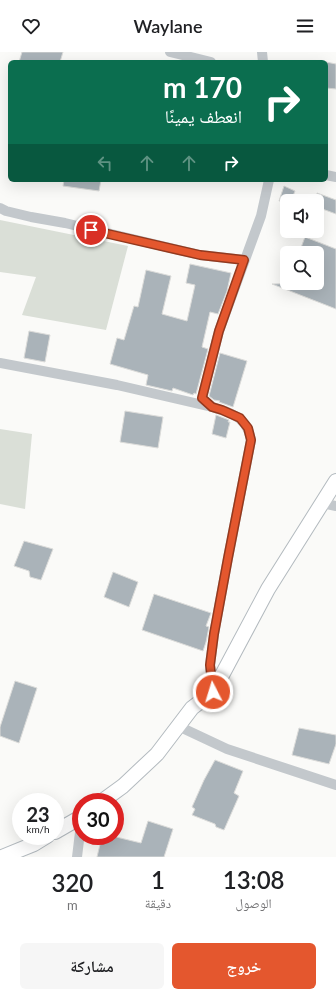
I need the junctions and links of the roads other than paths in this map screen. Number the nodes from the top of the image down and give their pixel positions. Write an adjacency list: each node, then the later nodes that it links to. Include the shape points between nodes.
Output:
1 (170, 52): 2 (street)
2 (202, 60)
3 (269, 182): 5 (street, via 261,216)
4 (0, 208): 5 (street, via 200,255)
5 (244, 260): 7 (street, via 219,331 202,398)
6 (0, 363): 7 (street, via 117,385)
7 (212, 407): 11 (street, via 240,418 248,428 251,440 214,634 210,665)
8 (336, 481): 9 (main road)
9 (322, 503): 10 (street); 11 (main road, via 268,589)
10 (336, 506)
11 (213, 692): 12 (main road, via 192,708)
12 (178, 726): 13 (street, via 227,749); 14 (main road, via 157,754)
13 (336, 785)
14 (113, 793)
15 (32, 845): 17 (main road)
16 (78, 845): 18 (street)
17 (2, 857)
18 (77, 857)

